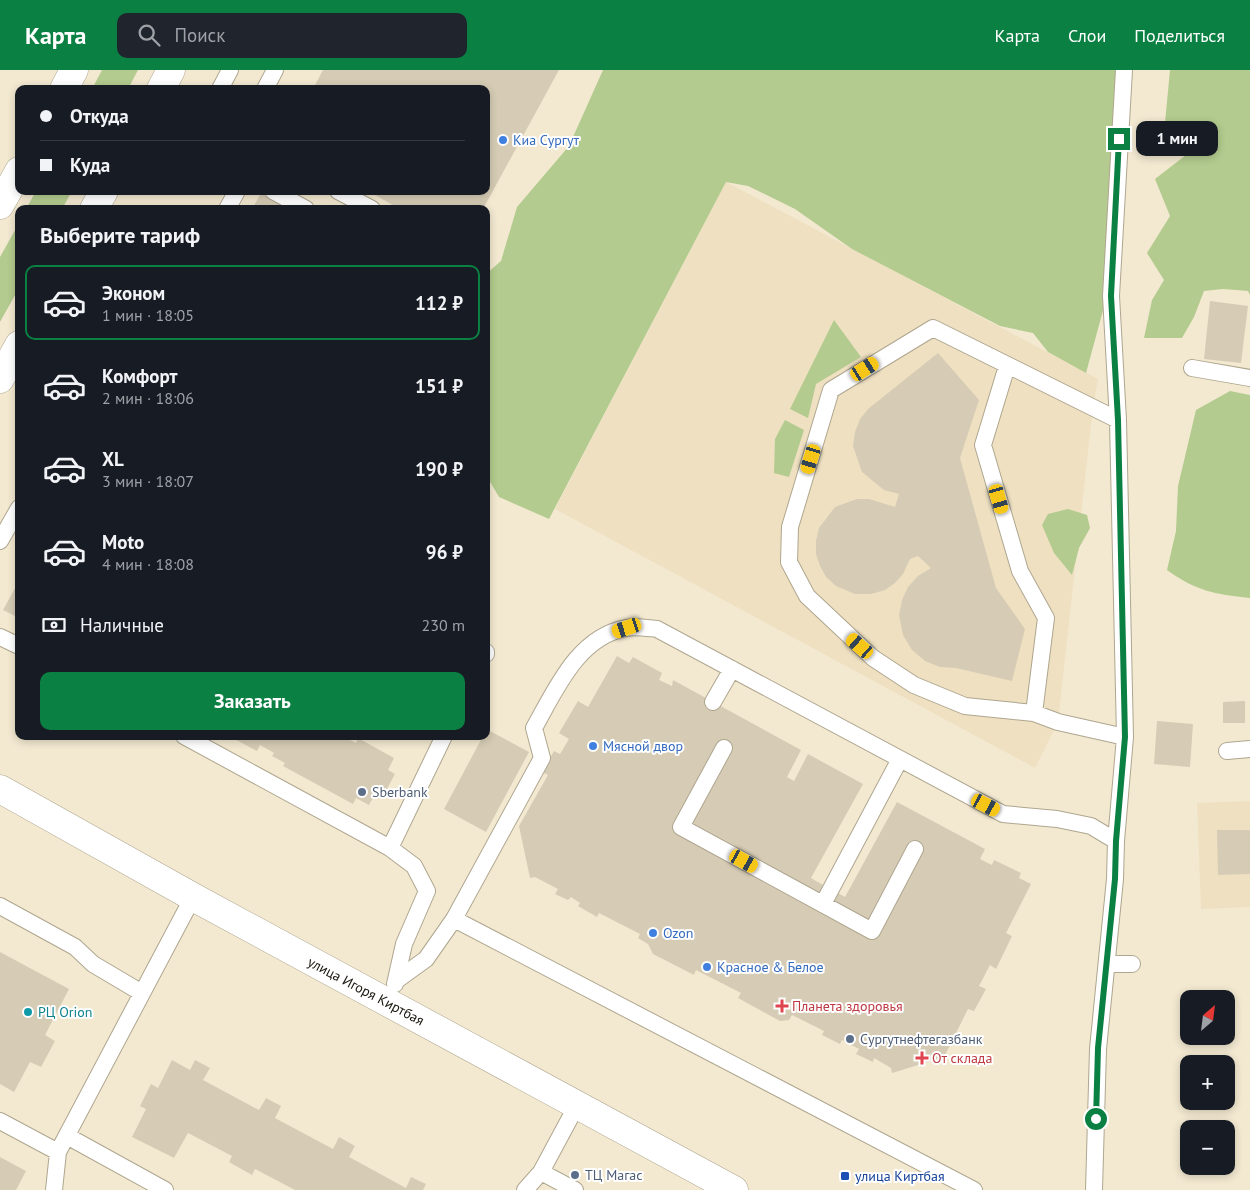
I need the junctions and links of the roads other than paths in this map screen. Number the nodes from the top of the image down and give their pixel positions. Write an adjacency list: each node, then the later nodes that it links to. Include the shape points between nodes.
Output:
1 (74, 70): 6 (main road)
2 (171, 70): 7 (main road)
3 (230, 70): 8 (lane)
4 (275, 70): 9 (lane)
5 (1124, 70): 21 (lane, via 1111,296)
6 (66, 85)
7 (163, 85)
8 (222, 85)
9 (266, 85)
10 (15, 178): 13 (main road)
11 (280, 195): 14 (lane)
12 (346, 195): 15 (lane)
13 (0, 205)
14 (299, 205)
15 (364, 205)
16 (15, 352): 20 (main road)
17 (1007, 366): 21 (lane); 28 (lane, via 984,445 1020,571 1046,618); 28 (lane, via 933,328 832,390 790,527 789,562 807,596 834,624 873,658 914,685 965,706)
18 (1192, 368): 19 (lane)
19 (1250, 378)
20 (0, 379)
21 (1118, 420): 29 (lane)
22 (15, 515): 23 (lane)
23 (0, 541)
24 (0, 636): 25 (lane)
25 (15, 644)
26 (732, 668): 27 (lane); 35 (lane); 43 (lane, via 657,629 627,628 599,637 568,668 534,728 542,758)
27 (713, 702)
28 (1034, 713): 29 (lane, via 1058,722)
29 (1125, 737): 37 (lane)
30 (191, 740): 38 (lane)
31 (442, 740): 38 (lane)
32 (724, 748): 41 (lane, via 681,827)
33 (1250, 749): 34 (lane)
34 (1227, 751)
35 (900, 759): 37 (lane, via 1003,814 1091,826); 41 (lane)
36 (0, 789): 40 (main road, улица Игоря Киртбая)
37 (1116, 841): 44 (lane)
38 (390, 848): 46 (lane, via 414,866 427,892 404,944)
39 (915, 849): 41 (lane, via 872,931)
40 (193, 897): 46 (main road, улица Игоря Киртбая); 47 (lane)
41 (823, 904)
42 (0, 906): 47 (lane, via 75,947 93,964)
43 (454, 919): 46 (lane, via 426,959); 58 (lane)
44 (1107, 964): 45 (lane); 59 (lane, via 1098,1048)
45 (1132, 964)
46 (391, 991): 48 (main road, улица Игоря Киртбая)
47 (142, 993): 50 (lane)
48 (577, 1105): 52 (lane); 57 (main road, улица Игоря Киртбая)
49 (0, 1121): 51 (lane)
50 (67, 1136): 51 (lane); 54 (lane)
51 (58, 1152): 53 (lane)
52 (542, 1172): 55 (lane); 56 (lane)
53 (54, 1190)
54 (165, 1190)
55 (525, 1190)
56 (575, 1190)
57 (734, 1190)
58 (974, 1190)
59 (1094, 1190)

